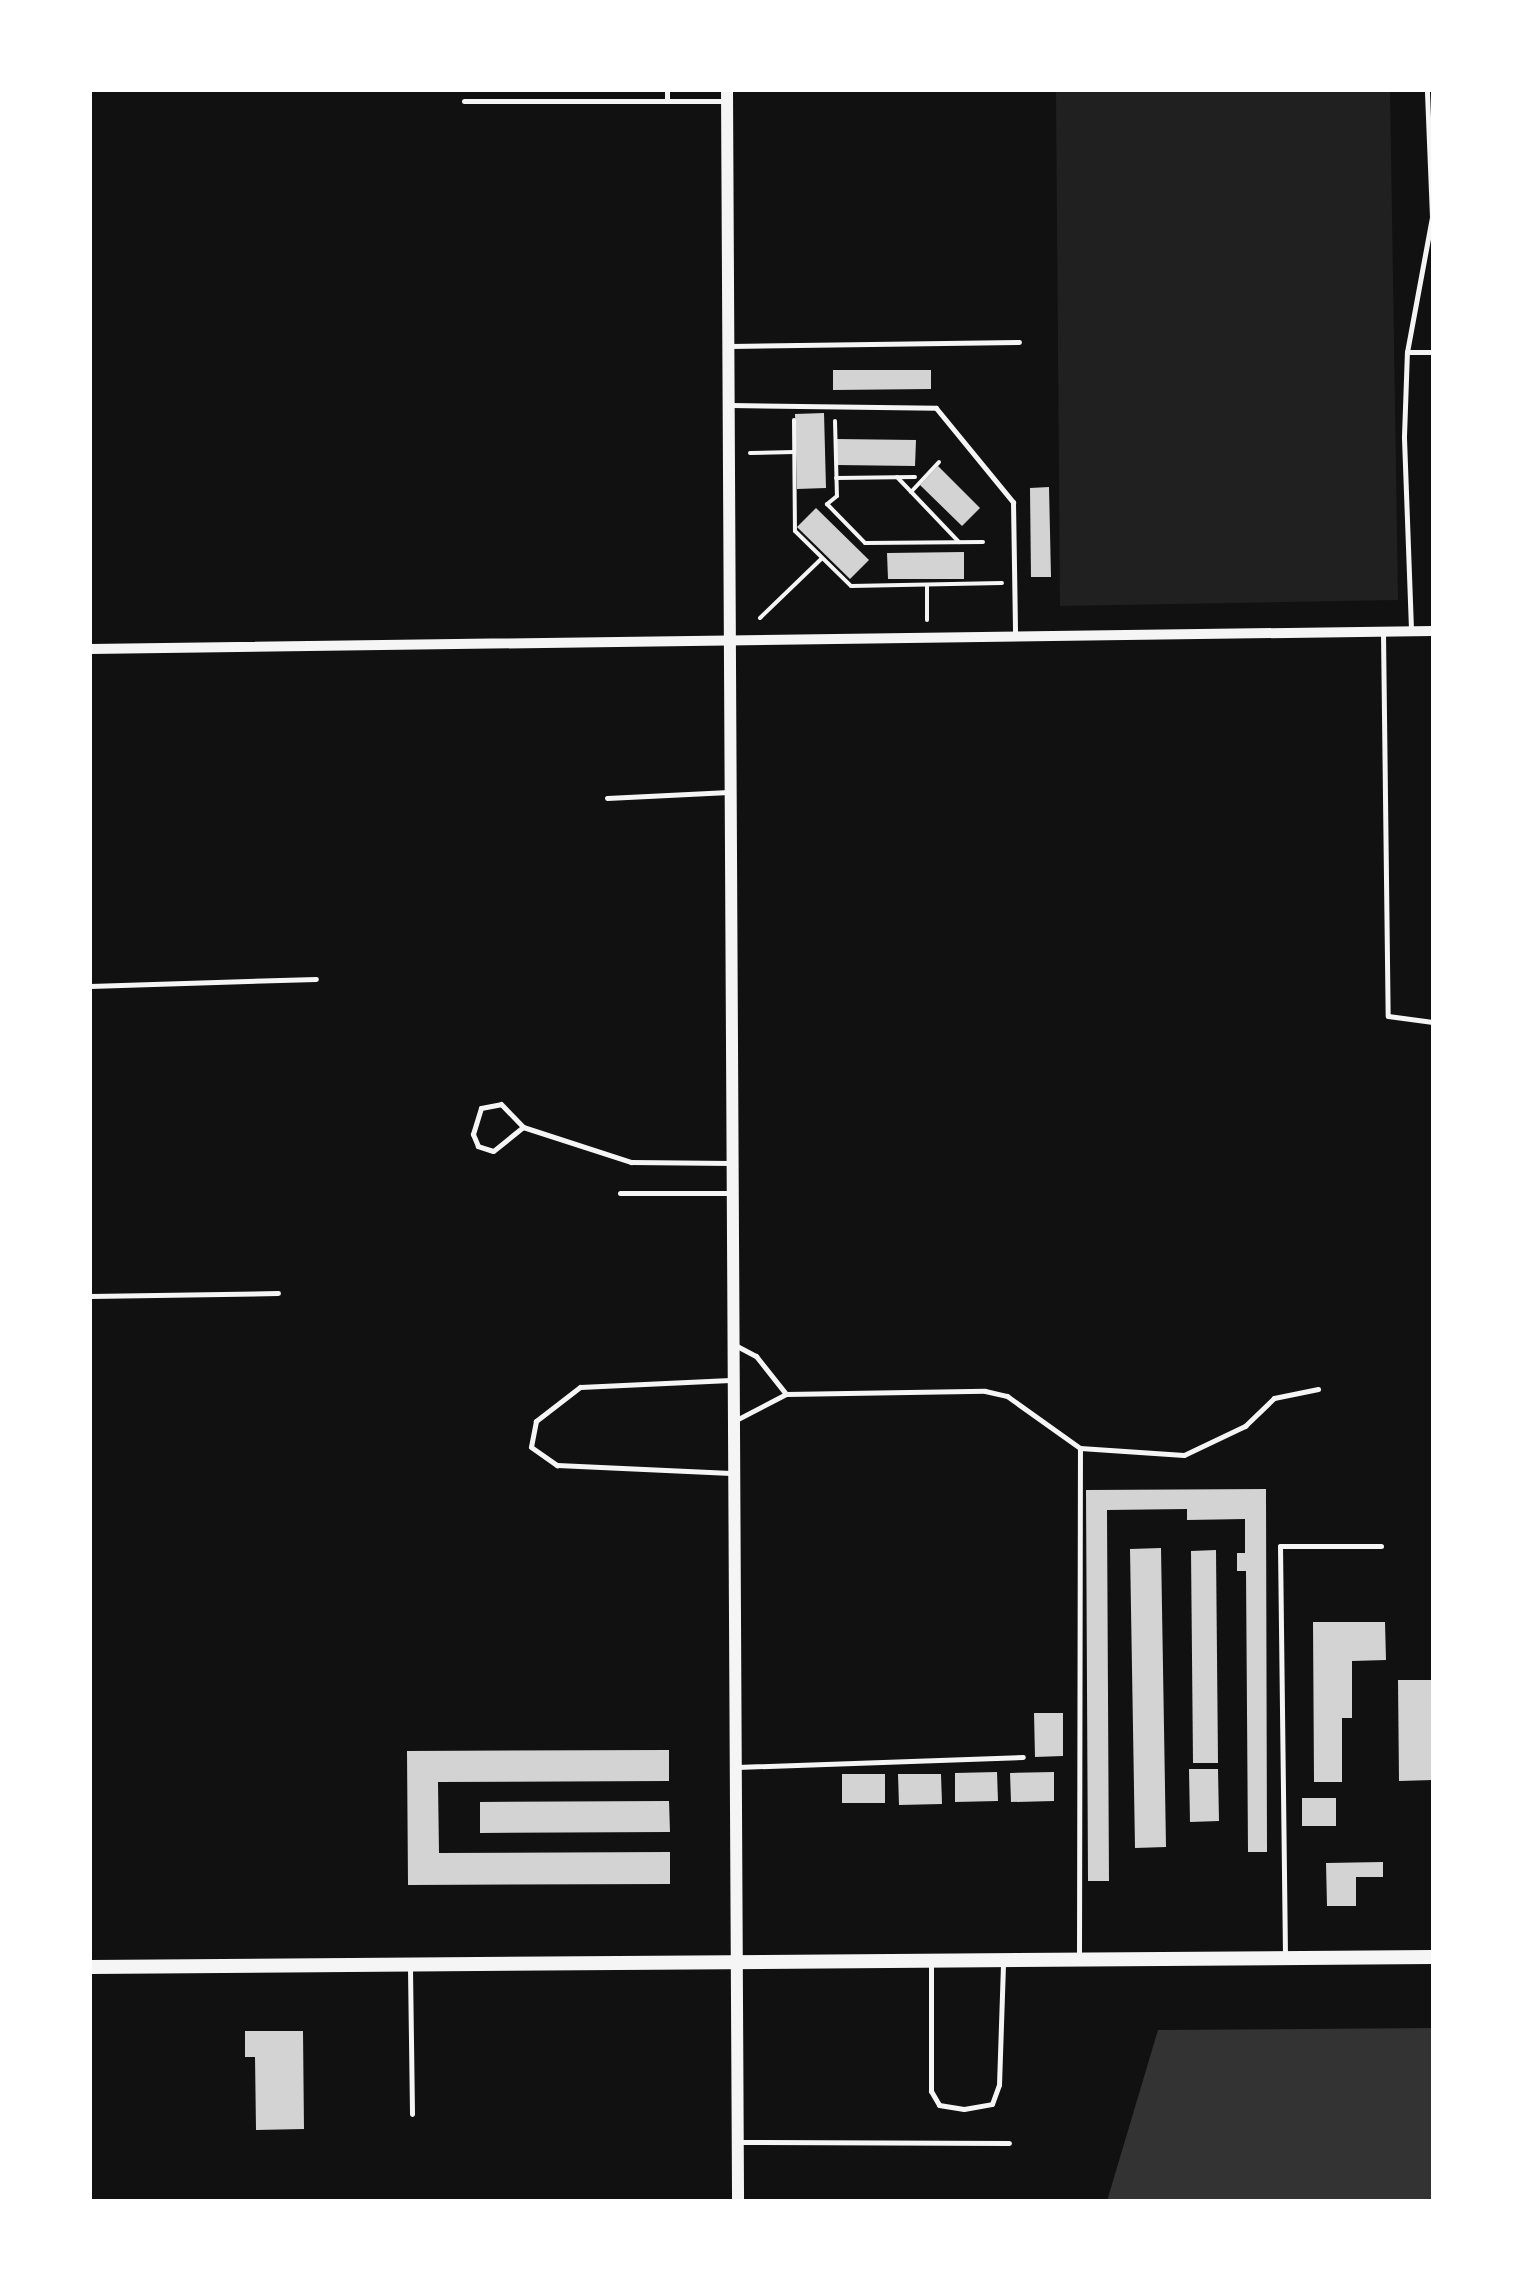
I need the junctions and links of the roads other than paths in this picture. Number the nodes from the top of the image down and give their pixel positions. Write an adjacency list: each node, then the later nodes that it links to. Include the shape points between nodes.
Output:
1 (667, 90): 5 (lane)
2 (1427, 90): 8 (lane, via 1432,217)
3 (727, 96): 5 (lane); 7 (street)
4 (464, 101): 5 (lane)
5 (668, 101)
6 (1019, 342): 7 (lane)
7 (728, 346): 10 (street)
8 (1407, 352): 9 (lane); 12 (lane)
9 (1433, 352)
10 (728, 405): 14 (lane, via 936,408 1012,502); 15 (street)
11 (1433, 631): 12 (street)
12 (1410, 632): 13 (street)
13 (1383, 633): 14 (street); 21 (lane, via 1388,1016)
14 (1015, 639): 15 (street)
15 (728, 642): 16 (street); 17 (street)
16 (90, 649)
17 (728, 792): 18 (lane); 23 (street)
18 (607, 798)
19 (316, 979): 20 (lane)
20 (90, 986)
21 (1433, 1022)
22 (523, 1127): 22 (lane, via 494,1103 481,1108 474,1134 478,1146 493,1151); 23 (lane, via 630,1162)
23 (731, 1163): 25 (street)
24 (620, 1193): 25 (lane)
25 (731, 1193): 28 (street)
26 (278, 1293): 27 (lane)
27 (90, 1296)
28 (732, 1344): 29 (street); 31 (lane, via 756,1356)
29 (732, 1380): 32 (street); 34 (lane, via 580,1387 536,1422 531,1446 557,1465)
30 (1318, 1390): 33 (lane, via 1274,1398 1245,1426 1184,1455)
31 (786, 1394): 32 (lane); 33 (lane, via 985,1391 1008,1396)
32 (733, 1422): 34 (street)
33 (1080, 1448): 41 (lane)
34 (733, 1473): 37 (street)
35 (1381, 1546): 40 (lane, via 1280,1546)
36 (1023, 1757): 37 (lane)
37 (735, 1767): 44 (street)
38 (1433, 1800): 39 (lane)
39 (1433, 1956): 40 (main road)
40 (1285, 1958): 41 (main road)
41 (1079, 1959): 43 (main road)
42 (931, 1960): 43 (main road); 43 (lane, via 932,2091 939,2105 964,2110 992,2104 999,2085); 44 (main road)
43 (1003, 1960)
44 (736, 1962): 45 (main road); 48 (street)
45 (410, 1966): 46 (main road); 47 (lane)
46 (90, 1967)
47 (412, 2114)
48 (738, 2142): 49 (lane); 50 (street)
49 (1008, 2143)
50 (738, 2201)

